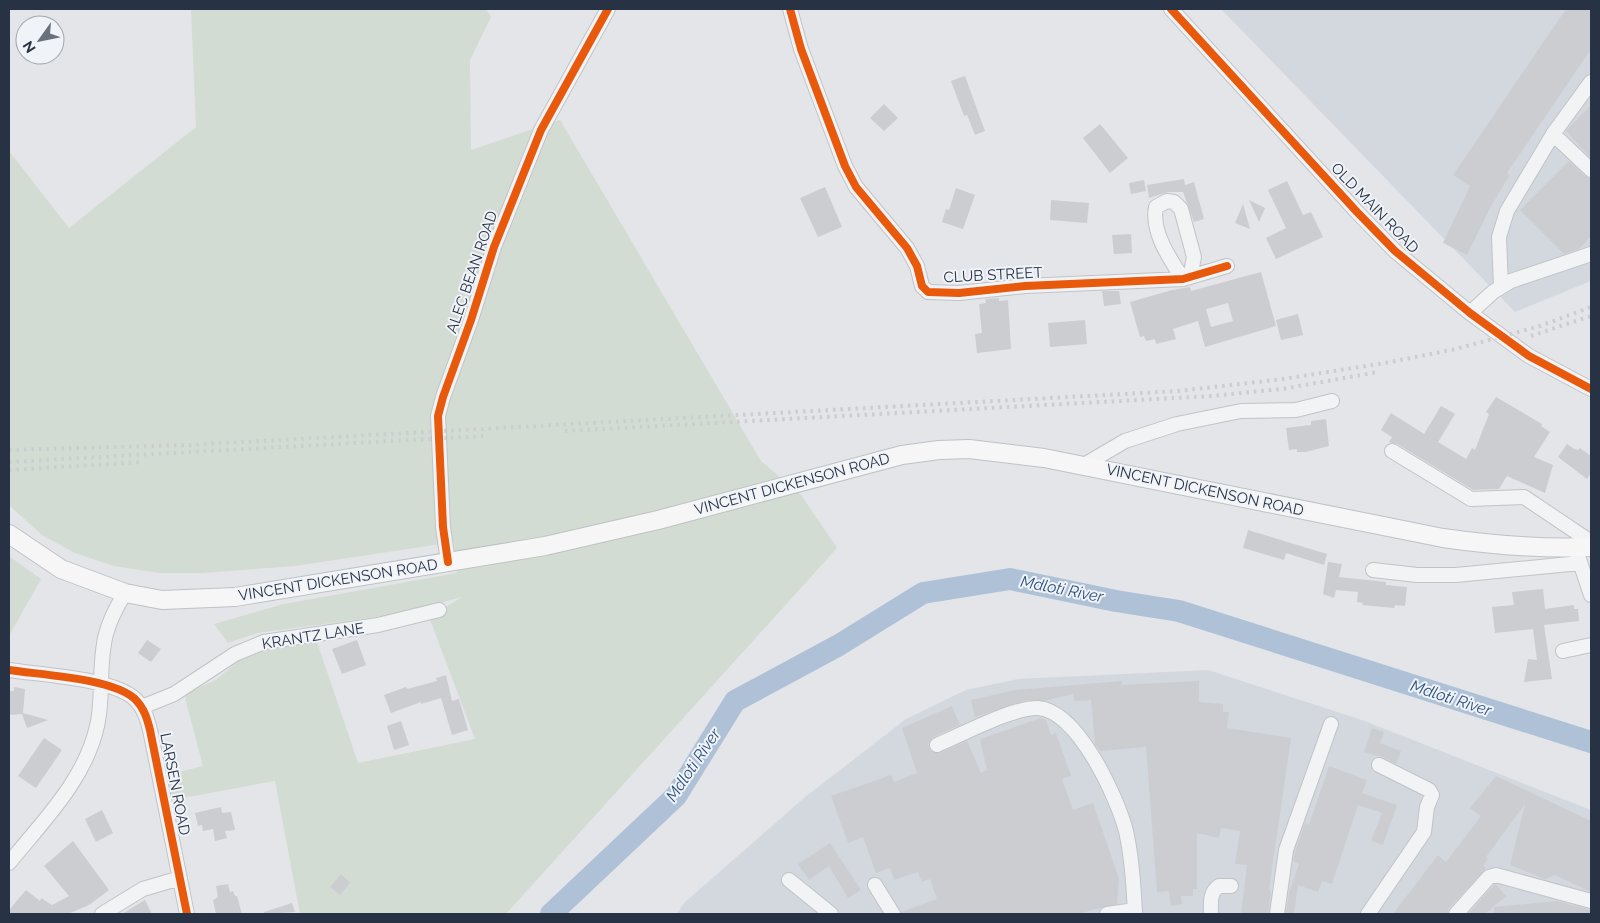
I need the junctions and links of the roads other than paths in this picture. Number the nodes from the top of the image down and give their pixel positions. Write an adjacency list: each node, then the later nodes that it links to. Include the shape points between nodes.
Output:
1 (608, 9): 18 (street, ALEC BEAN ROAD, via 537,139 494,248 443,397 438,416 443,527)
2 (790, 9): 9 (street, CLUB STREET, via 801,49 845,166 856,187 908,248 925,289 959,293 1025,286)
3 (1171, 9): 11 (street, OLD MAIN ROAD, via 1395,251)
4 (1591, 82): 5 (street)
5 (1553, 134): 6 (street); 10 (street, via 1507,211 1499,237)
6 (1591, 170)
7 (1591, 254): 10 (street)
8 (1227, 266): 9 (street, CLUB STREET)
9 (1186, 278): 9 (street, via 1164,250 1158,232 1156,206 1167,201 1174,202 1181,209 1194,258)
10 (1501, 286): 11 (street)
11 (1470, 314): 12 (street, OLD MAIN ROAD, via 1529,356)
12 (1591, 390)
13 (1332, 401): 15 (street, via 1296,410 1241,411 1177,424 1125,441)
14 (1392, 452): 17 (street, via 1471,499 1524,498)
15 (1084, 465): 17 (main road, VINCENT DICKENSON ROAD, via 1442,538 1490,545); 18 (main road, VINCENT DICKENSON ROAD, via 969,449 902,454 596,536)
16 (9, 534): 21 (main road, VINCENT DICKENSON ROAD, via 61,569)
17 (1585, 550): 19 (street, via 1456,575); 20 (street)
18 (448, 562): 21 (main road, VINCENT DICKENSON ROAD, via 235,597 162,600)
19 (1373, 570)
20 (1589, 590)
21 (125, 593): 26 (street, via 112,614 105,636)
22 (439, 610): 27 (street, KRANTZ LANE, via 378,625 264,642 236,654 174,694)
23 (1591, 645): 24 (street)
24 (1563, 651)
25 (9, 670): 26 (street)
26 (102, 684): 27 (street, via 127,693); 31 (street, via 97,727 88,755 72,783)
27 (142, 707): 32 (street, LARSEN ROAD, via 150,730)
28 (1331, 724): 44 (street, via 1286,850)
29 (938, 745): 37 (street, via 1031,709 1049,711 1062,719 1081,740 1111,789 1126,831)
30 (1379, 765): 45 (street, via 1429,790 1432,795 1426,807 1424,832)
31 (9, 863)
32 (180, 878): 38 (street, via 143,889); 39 (street, LARSEN ROAD)
33 (789, 880): 40 (street)
34 (875, 885): 41 (street)
35 (1231, 886): 43 (street, via 1220,886 1213,892)
36 (1591, 901): 46 (street, via 1496,875 1489,877)
37 (1135, 912): 42 (street)
38 (102, 914)
39 (188, 914)
40 (831, 914)
41 (893, 914)
42 (1107, 914)
43 (1211, 914)
44 (1277, 914)
45 (1368, 914)
46 (1456, 914)

